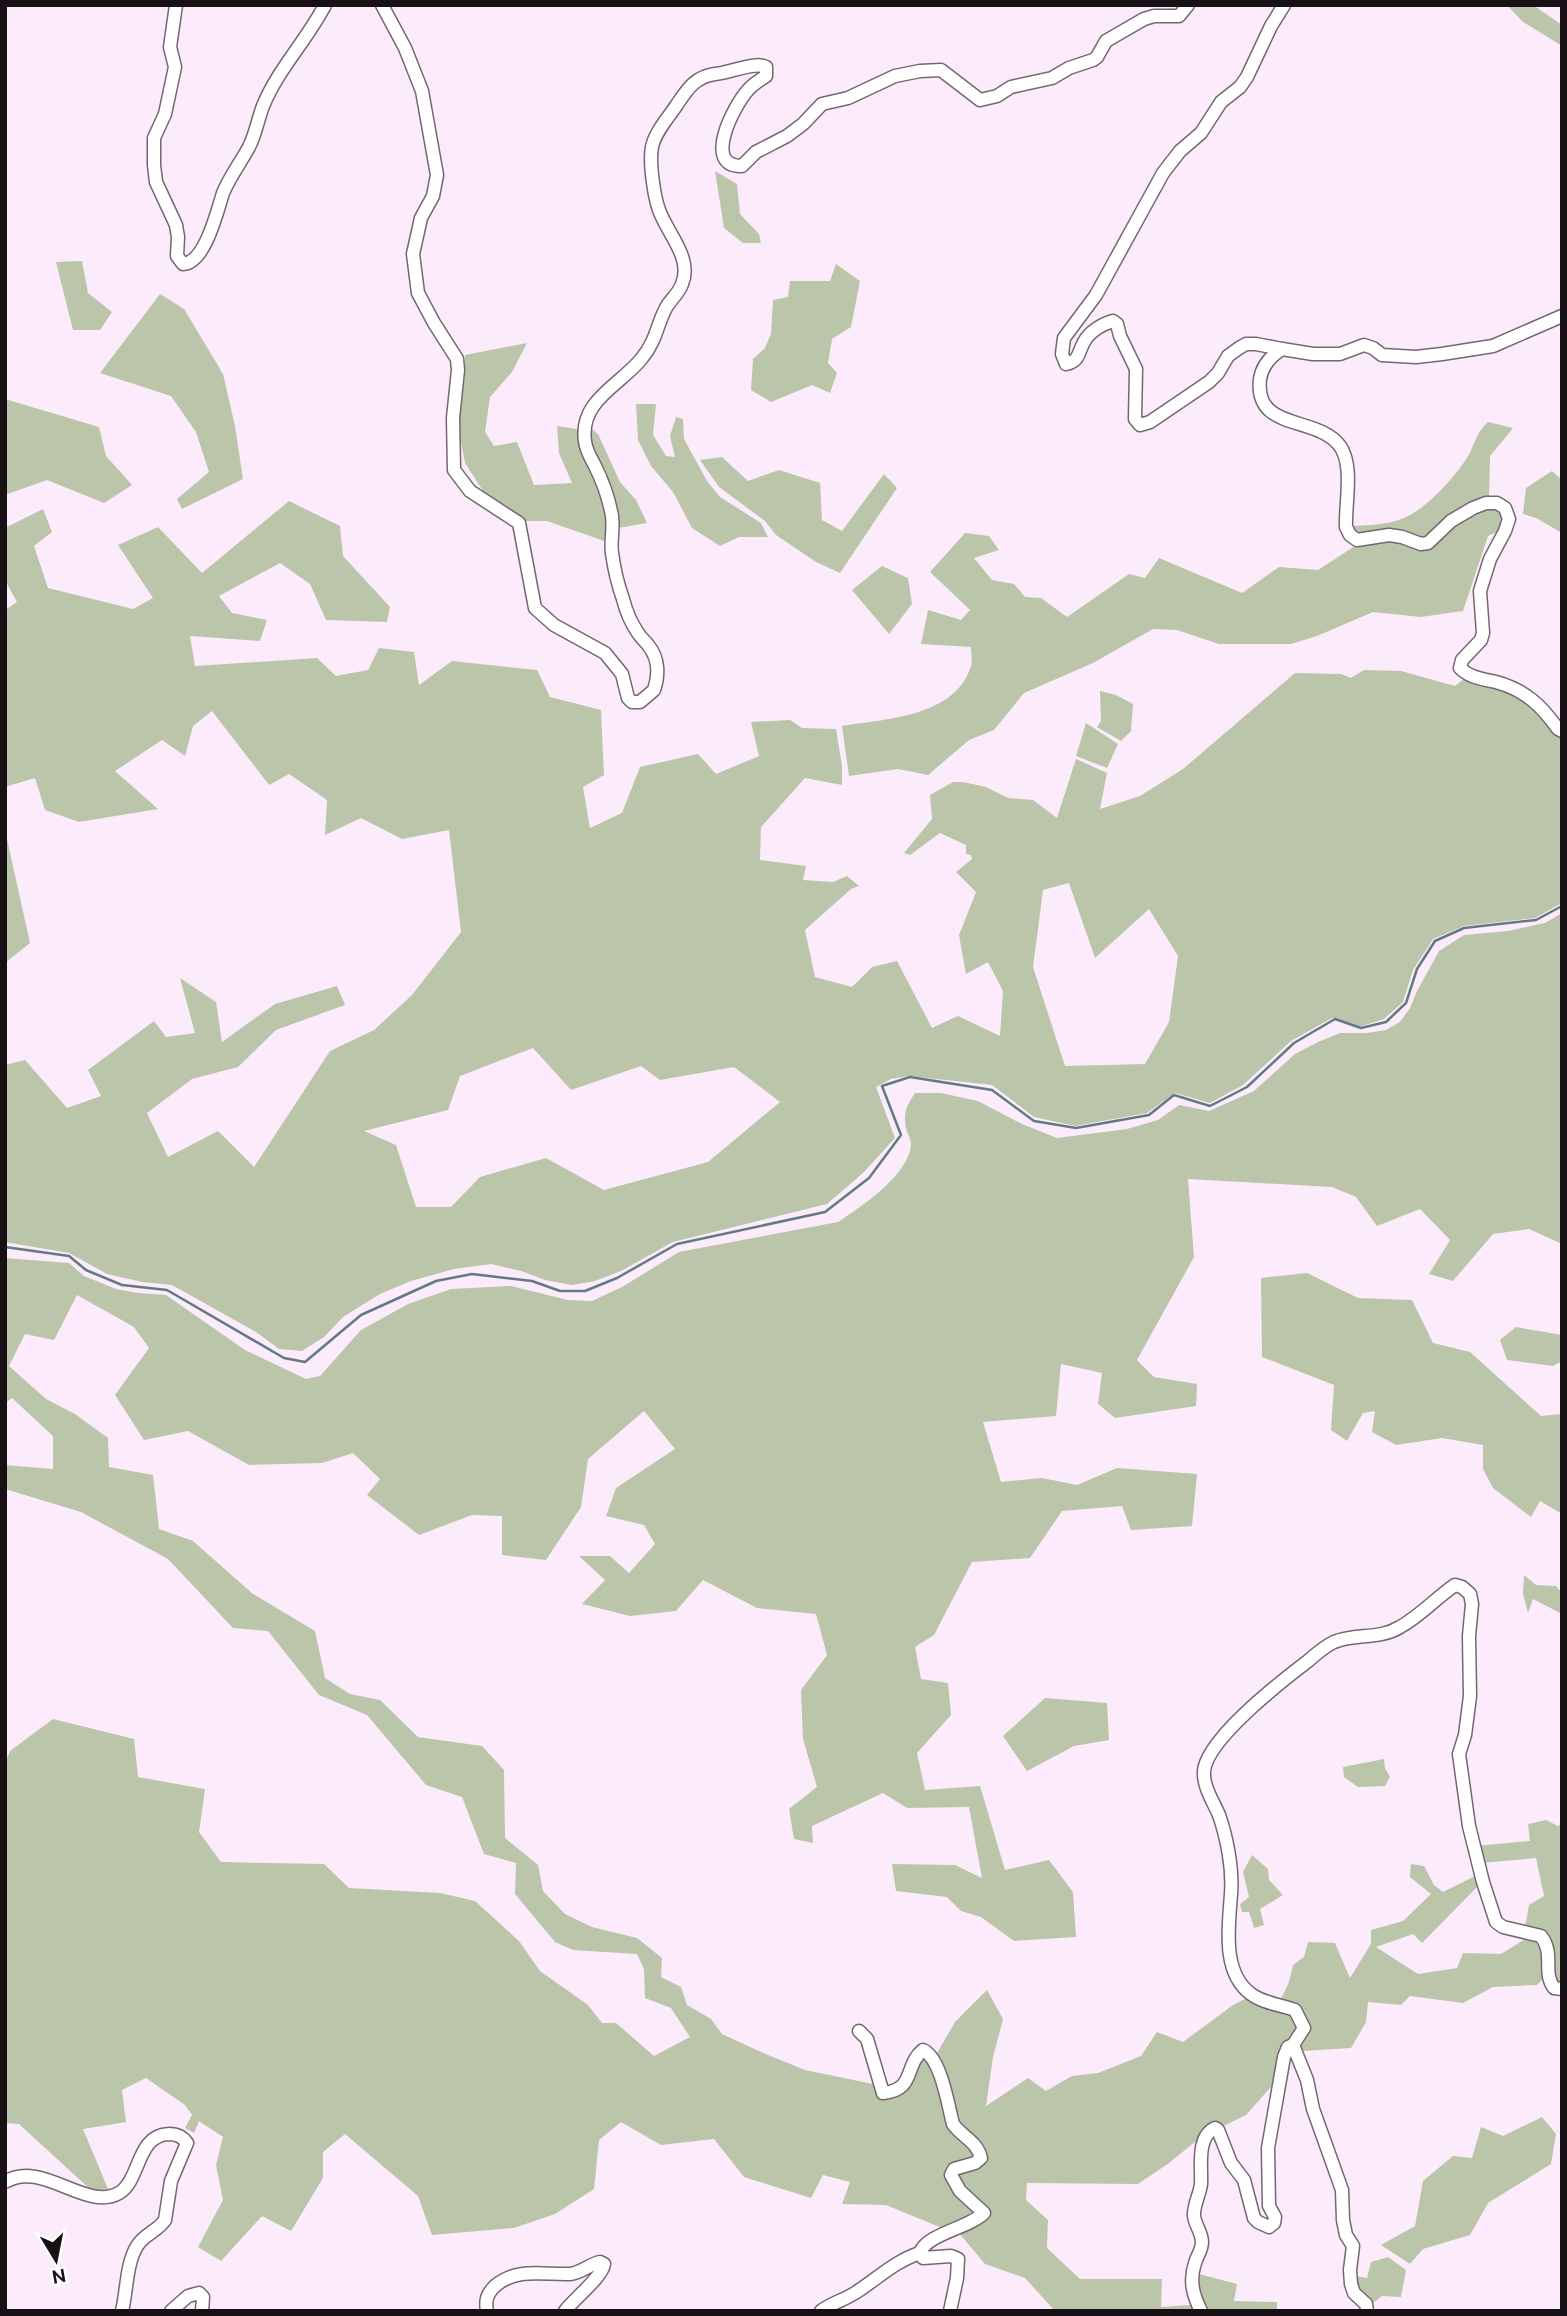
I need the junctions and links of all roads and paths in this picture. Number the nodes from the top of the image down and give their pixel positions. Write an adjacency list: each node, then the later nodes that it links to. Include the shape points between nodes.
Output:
1 (176, 5): 2 (street, via 170,47 175,67 165,114 154,138 154,165 156,182 176,225 177,256 189,264 207,238 224,192 253,139 263,106)
2 (325, 5)
3 (382, 5): 4 (street, via 422,91 437,175 413,254 418,293 457,359 454,470 470,491 519,523 535,608 554,625 606,653 622,674 628,698 640,702 654,690 655,655 639,636 624,603 611,551 611,510 589,454 586,425 594,404 644,357 666,306 684,279 679,249 659,210 651,156 655,139 692,83 752,65 766,66 766,76 741,100 721,146 729,162 742,166 756,152 803,124 822,104 864,91 884,79 941,70 985,100 1088,62 1097,57 1106,41 1124,30 1154,16 1179,16)
4 (1188, 5)
5 (1283, 5): 7 (street, via 1240,87 1221,102 1201,133 1163,173 1110,272 1064,338 1062,348 1063,361 1071,363 1088,336 1108,322 1117,324 1136,369 1135,419 1140,425 1209,382 1228,356 1245,344)
6 (1562, 316): 7 (street, via 1493,346 1416,357 1382,355 1364,345 1328,355)
7 (1282, 349): 8 (street, via 1261,374 1261,400 1269,411 1320,432 1342,448 1348,470 1346,527 1357,540 1389,536 1428,543 1473,508 1486,503 1505,508 1505,531 1480,591 1483,633 1460,668 1519,691 1536,702)
8 (1562, 731)
9 (1562, 1989): 11 (street, via 1549,1981 1548,1944 1541,1936 1496,1922 1482,1882 1459,1754 1470,1696 1472,1604 1470,1594 1455,1585 1385,1635 1331,1643 1265,1693 1210,1753 1204,1766 1227,1845 1233,1967 1250,1993 1295,2010 1304,2028)
10 (859, 2031): 13 (street, via 867,2039 883,2093 901,2088 919,2054 923,2050 930,2053 953,2124 979,2149 981,2158 954,2168 951,2175 960,2191 984,2213 929,2241)
11 (1293, 2045): 21 (street, via 1284,2057 1268,2147 1269,2206 1274,2224 1264,2226 1254,2218 1244,2180 1231,2163 1218,2130 1210,2130 1205,2137 1194,2215 1202,2242 1192,2283); 22 (street, via 1342,2190 1343,2220 1353,2246 1351,2284)
12 (5, 2182): 14 (street, via 28,2175 107,2197 126,2188 146,2147 157,2137 167,2134 184,2139 186,2150 171,2181 165,2220 137,2246)
13 (920, 2253): 19 (street); 20 (street, via 923,2258 958,2259)
14 (122, 2311)
15 (171, 2311): 16 (street, via 199,2293)
16 (202, 2311)
17 (487, 2311): 18 (street, via 490,2291 511,2276 572,2274 594,2263 604,2264 602,2274)
18 (565, 2311)
19 (821, 2311)
20 (950, 2311)
21 (1201, 2311)
22 (1367, 2311)

